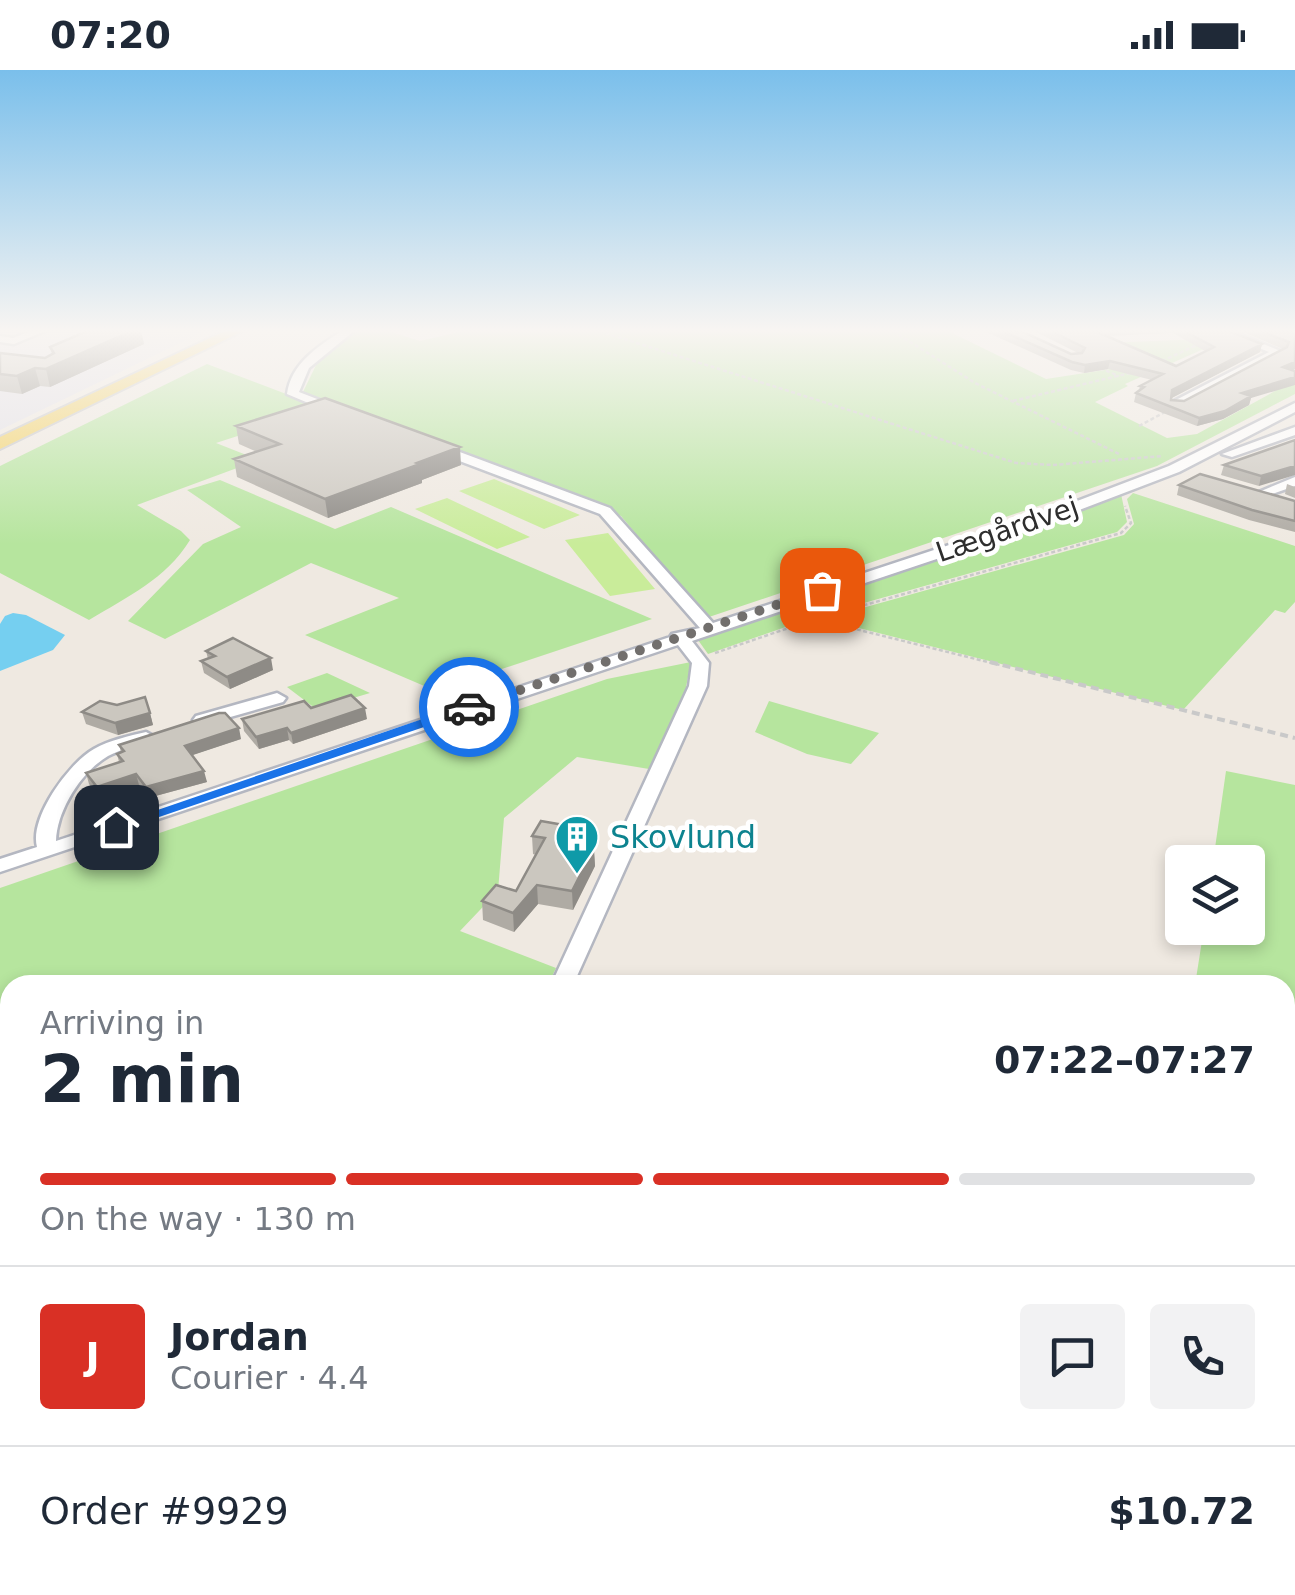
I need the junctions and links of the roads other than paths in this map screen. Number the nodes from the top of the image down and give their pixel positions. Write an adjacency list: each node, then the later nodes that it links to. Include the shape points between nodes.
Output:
1 (86, 402): 9 (main road)
2 (314, 402): 6 (street)
3 (1180, 402): 4 (street)
4 (1176, 404)
5 (1295, 406): 10 (street, Lægårdvej)
6 (346, 414)
7 (1295, 431): 10 (street)
8 (418, 441): 16 (street, via 604,511)
9 (0, 444)
10 (1174, 466): 11 (street); 16 (street, Lægårdvej, via 1048,516)
11 (1205, 478)
12 (1295, 481): 14 (street)
13 (1242, 488): 14 (street)
14 (1261, 494): 15 (street)
15 (1278, 499)
16 (708, 627): 17 (street, Lægårdvej)
17 (678, 637): 19 (street, Lægårdvej); 21 (street, via 700,657 698,686)
18 (277, 698): 19 (street, via 93,757 45,826)
19 (48, 849): 20 (street, Lægårdvej)
20 (0, 866)
21 (567, 975)

